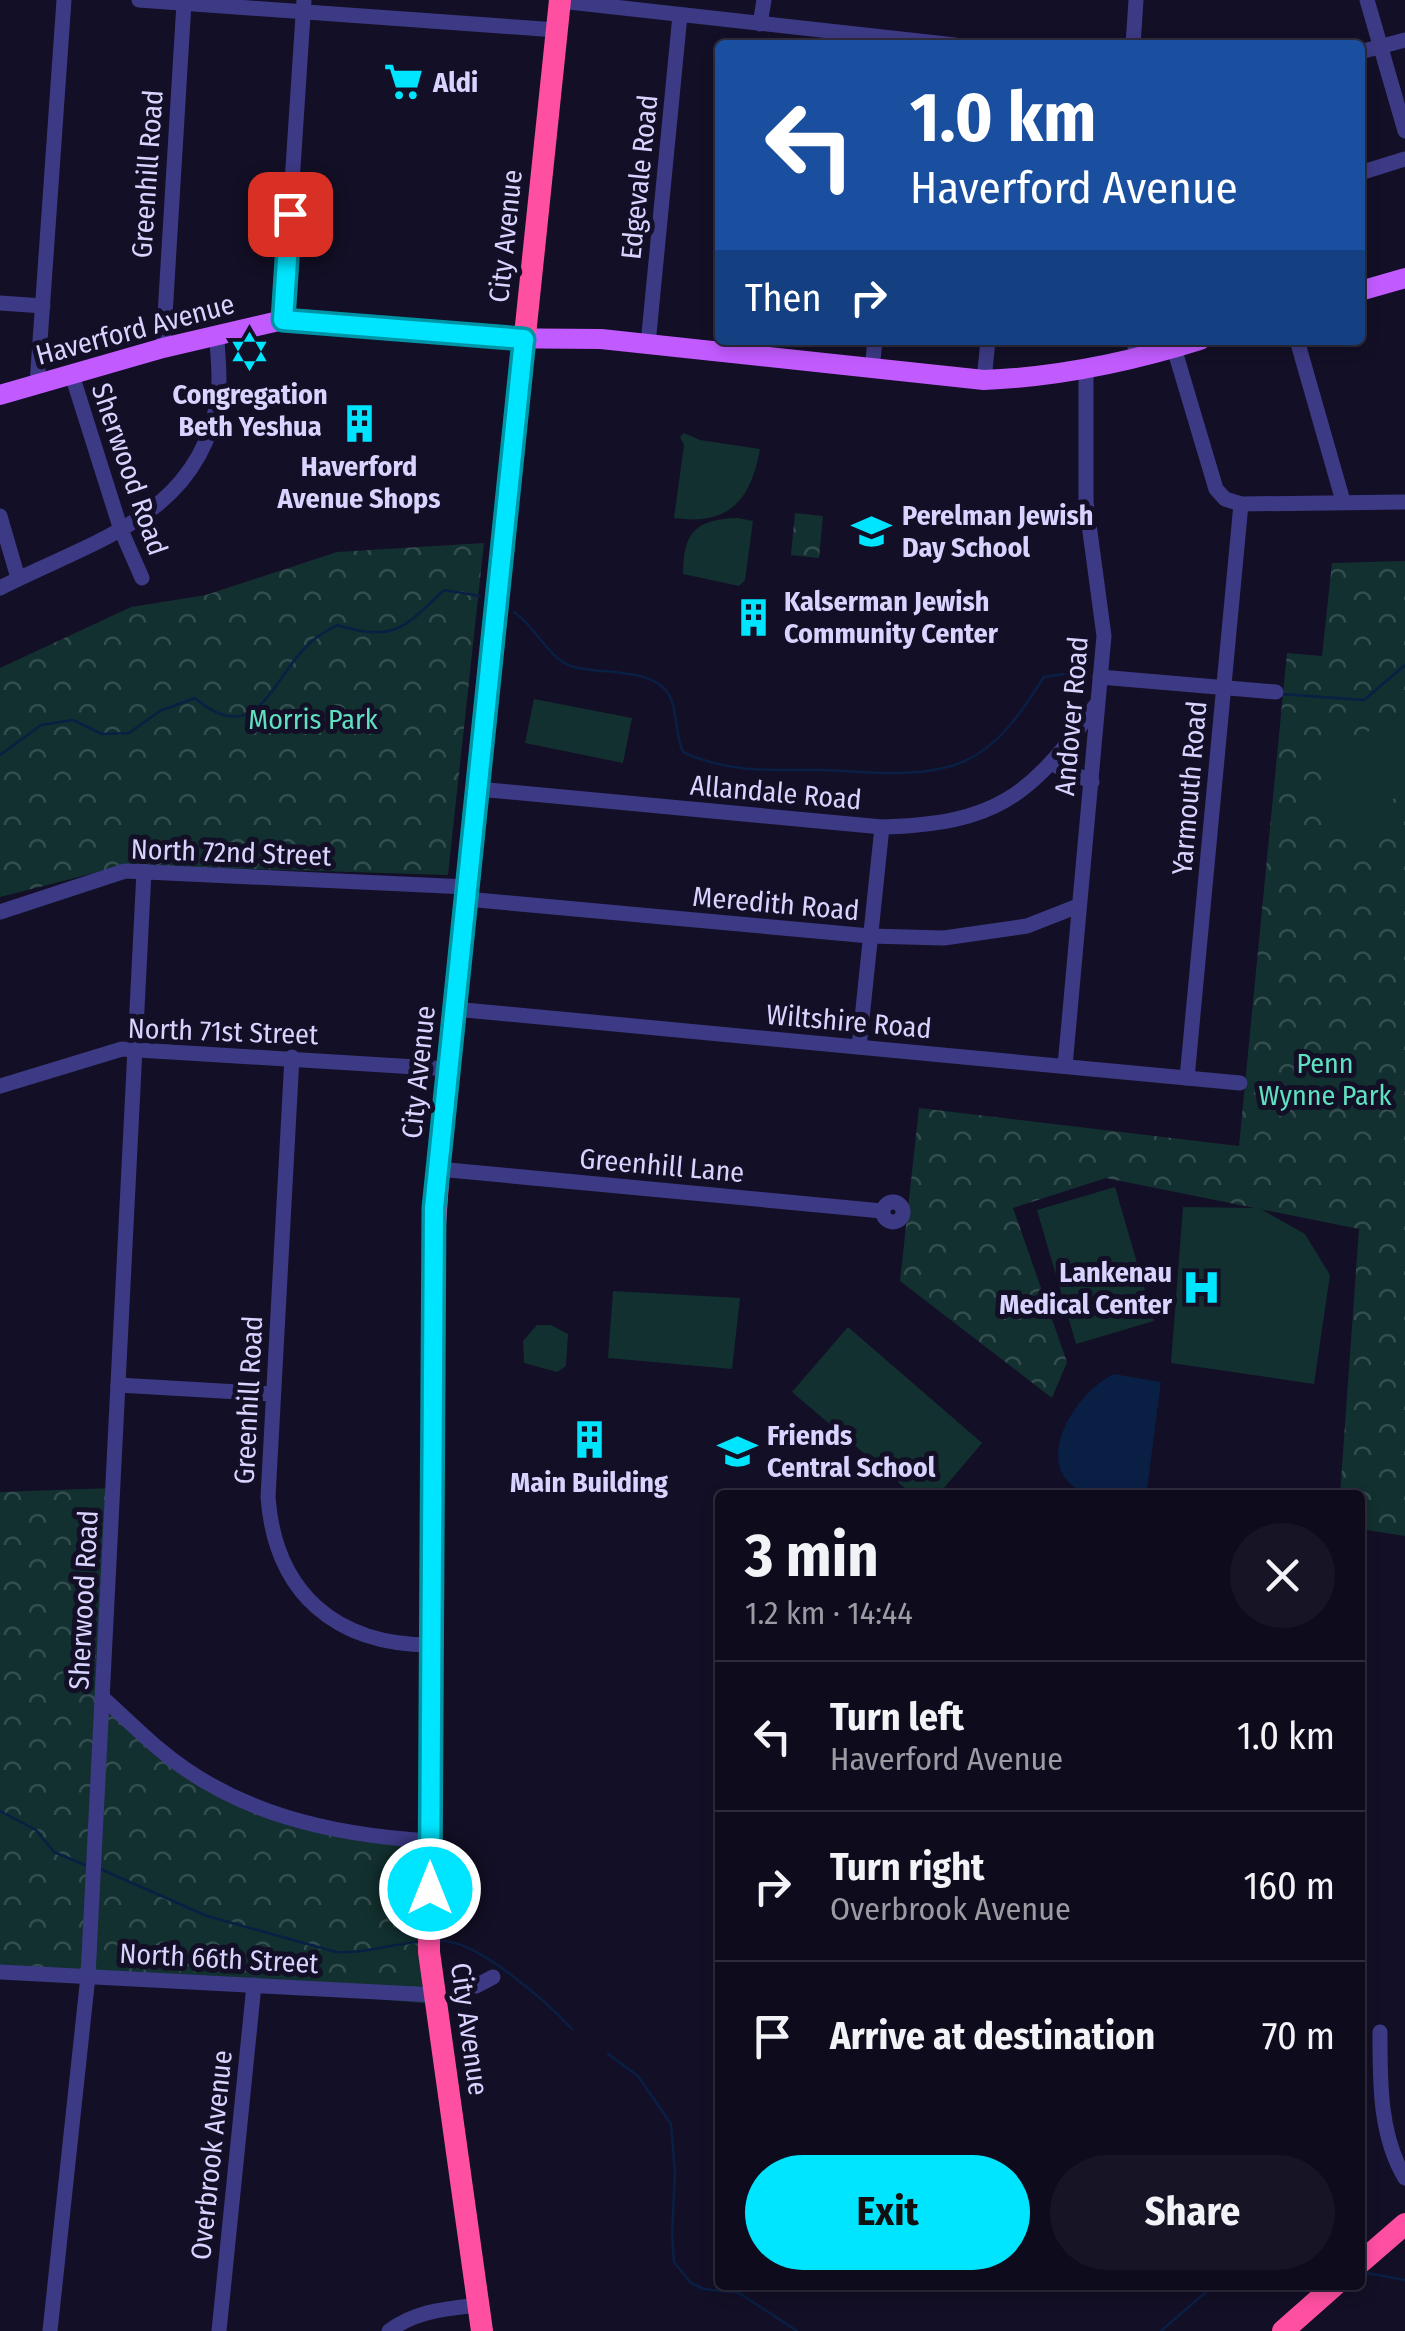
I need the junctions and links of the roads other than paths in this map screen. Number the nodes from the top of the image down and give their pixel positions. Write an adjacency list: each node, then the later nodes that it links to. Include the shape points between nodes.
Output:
1 (64, 0): 25 (street)
2 (139, 0): 7 (street)
3 (764, 0): 10 (street)
4 (1136, 0): 15 (street)
5 (1368, 0): 17 (street)
6 (560, 1): 9 (street); 12 (highway, City Avenue)
7 (184, 3): 8 (street); 34 (street, Greenhill Road)
8 (304, 6): 12 (street); 26 (street)
9 (680, 16): 10 (street); 29 (street, Edgevale Road)
10 (760, 24): 11 (street)
11 (793, 27): 13 (street); 14 (street)
12 (557, 30): 28 (highway, City Avenue)
13 (792, 40)
14 (889, 40)
15 (1134, 40)
16 (1405, 40): 17 (street)
17 (1379, 48): 18 (street); 19 (street)
18 (1365, 51)
19 (1405, 131)
20 (1405, 159): 21 (street)
21 (1365, 171)
22 (1404, 282): 23 (main road)
23 (1365, 291)
24 (0, 303): 25 (street)
25 (42, 306): 42 (street)
26 (283, 320): 27 (main road, Haverford Avenue); 28 (main road, Haverford Avenue)
27 (216, 334): 34 (main road, Haverford Avenue); 48 (street, via 218,394 198,458 165,501)
28 (524, 339): 29 (main road, Haverford Avenue); 58 (highway, City Avenue)
29 (648, 344): 35 (main road, Haverford Avenue)
30 (874, 345): 38 (street)
31 (988, 345): 41 (street)
32 (1184, 345): 37 (main road, Haverford Avenue)
33 (1298, 345): 44 (street)
34 (162, 348): 40 (main road, Haverford Avenue)
35 (756, 348): 38 (main road, Haverford Avenue)
36 (1136, 348): 37 (main road, Haverford Avenue); 39 (main road, Haverford Avenue)
37 (1174, 348): 46 (street, via 1216,489)
38 (872, 370): 41 (main road, Haverford Avenue)
39 (1086, 370): 41 (main road, Haverford Avenue); 52 (street, Andover Road, via 1086,502 1104,636)
40 (72, 375): 42 (main road, Haverford Avenue); 48 (street, Sherwood Road)
41 (984, 380)
42 (38, 384): 43 (main road, Haverford Avenue)
43 (0, 395)
44 (1343, 501): 45 (street); 46 (street)
45 (1405, 502)
46 (1241, 504): 53 (street, Yarmouth Road)
47 (0, 516): 49 (street)
48 (121, 530): 49 (street); 50 (street, Sherwood Road)
49 (18, 578): 51 (street)
50 (142, 578)
51 (0, 588)
52 (1100, 678): 53 (street); 55 (street, Andover Road)
53 (1224, 688): 54 (street); 71 (street, Yarmouth Road)
54 (1276, 692)
55 (1098, 703): 56 (street, Allandale Road); 57 (street, Andover Road)
56 (1052, 764): 57 (street); 59 (street, Allandale Road, via 1012,799 969,818)
57 (1092, 782): 62 (street, Andover Road)
58 (478, 789): 59 (street, Allandale Road); 61 (highway, City Avenue)
59 (882, 827): 64 (street)
60 (144, 871): 61 (street, North 72nd Street); 63 (street, North 72nd Street, via 125,870); 67 (street, Sherwood Road)
61 (467, 893): 64 (street, Meredith Road); 65 (highway, City Avenue)
62 (1078, 906): 64 (street, Meredith Road, via 1027,926 980,934); 69 (street, Andover Road)
63 (0, 912)
64 (870, 936): 66 (street)
65 (454, 1009): 66 (street, Wiltshire Road); 70 (highway, City Avenue)
66 (859, 1047): 69 (street, Wiltshire Road)
67 (134, 1052): 68 (street, North 71st Street); 73 (street, North 71st Street, via 122,1049); 76 (street, Sherwood Road)
68 (292, 1057): 70 (street, North 71st Street); 77 (street, Greenhill Road)
69 (1065, 1066): 71 (street, Wiltshire Road)
70 (448, 1069): 74 (highway, City Avenue)
71 (1187, 1078): 72 (street, Wiltshire Road)
72 (1240, 1083)
73 (0, 1086)
74 (438, 1169): 75 (street, Greenhill Lane); 78 (highway, City Avenue)
75 (882, 1211)
76 (118, 1386): 77 (street); 79 (street, Sherwood Road)
77 (273, 1394): 78 (street, Greenhill Road, via 270,1528 289,1576 314,1606 350,1630 384,1642)
78 (431, 1645): 80 (highway, City Avenue)
79 (102, 1697): 80 (street, via 160,1750 243,1801 356,1835); 82 (street, Sherwood Road)
80 (430, 1842): 86 (highway, City Avenue)
81 (0, 1972): 82 (street, North 66th Street)
82 (88, 1976): 84 (street, North 66th Street); 93 (street, Sherwood Road)
83 (493, 1977): 85 (street)
84 (254, 1985): 86 (street, North 66th Street); 94 (street, Overbrook Avenue)
85 (476, 1986)
86 (435, 1994): 92 (highway, City Avenue)
87 (1380, 2032): 88 (street, via 1381,2098)
88 (1405, 2178)
89 (1405, 2224): 90 (highway)
90 (1365, 2259)
91 (1329, 2290): 97 (highway)
92 (478, 2305): 95 (street, via 411,2316); 96 (highway, City Avenue)
93 (50, 2331)
94 (218, 2331)
95 (389, 2331)
96 (482, 2331)
97 (1283, 2331)

